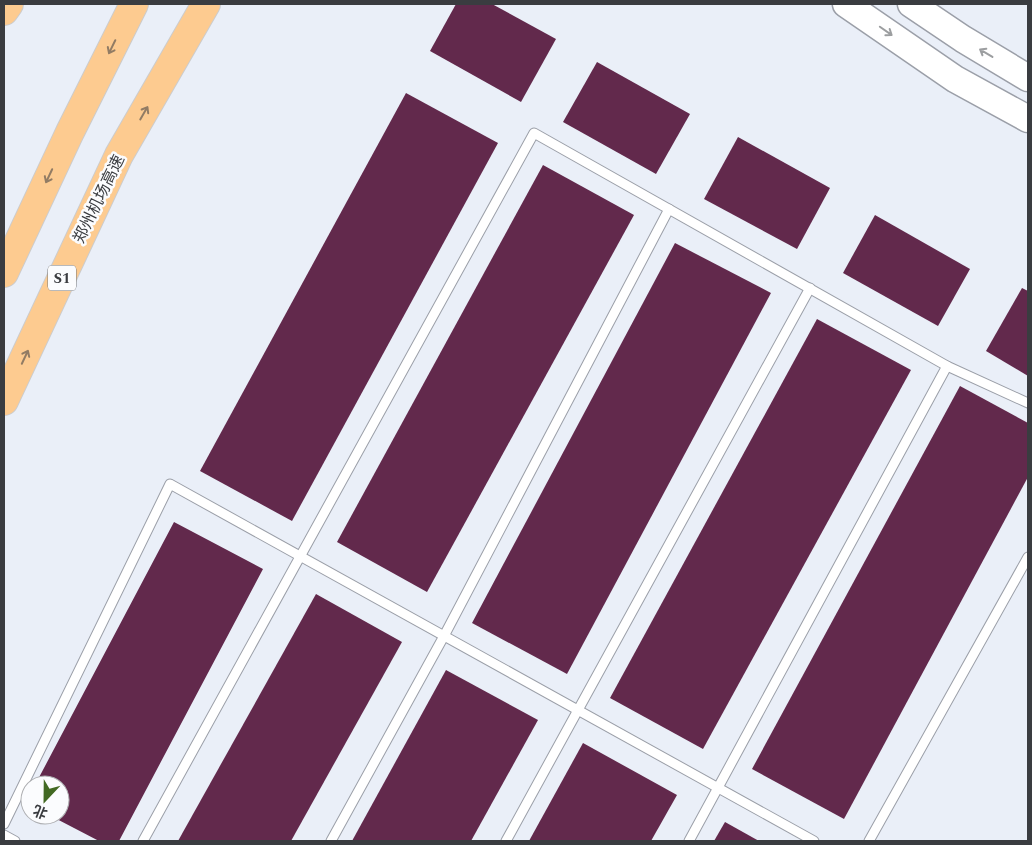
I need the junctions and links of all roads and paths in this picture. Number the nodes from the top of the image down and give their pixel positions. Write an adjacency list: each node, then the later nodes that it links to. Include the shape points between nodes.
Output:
1 (8, 4): 6 (highway)
2 (134, 4): 10 (highway, one-way to 10)
3 (206, 4): 13 (highway, 郑州机场高速 / S1, one-way to 3, via 119,156)
4 (846, 4): 8 (street, one-way to 8, via 955,79)
5 (911, 4): 7 (street, one-way to 5)
6 (4, 11)
7 (1028, 78)
8 (1028, 119)
9 (670, 209): 11 (lane); 15 (lane, via 534,133); 17 (lane)
10 (4, 273)
11 (810, 288): 12 (lane); 18 (lane)
12 (947, 366): 14 (lane); 19 (lane)
13 (4, 401)
14 (1028, 403)
15 (300, 557): 17 (lane); 20 (lane, via 170,484); 23 (lane)
16 (1028, 557): 28 (lane)
17 (444, 636): 18 (lane); 24 (lane)
18 (577, 710): 19 (lane); 25 (lane)
19 (718, 788): 26 (lane); 27 (lane)
20 (4, 824)
21 (4, 835): 22 (lane)
22 (15, 841)
23 (143, 841)
24 (331, 841)
25 (506, 841)
26 (689, 841)
27 (814, 841)
28 (869, 841)

